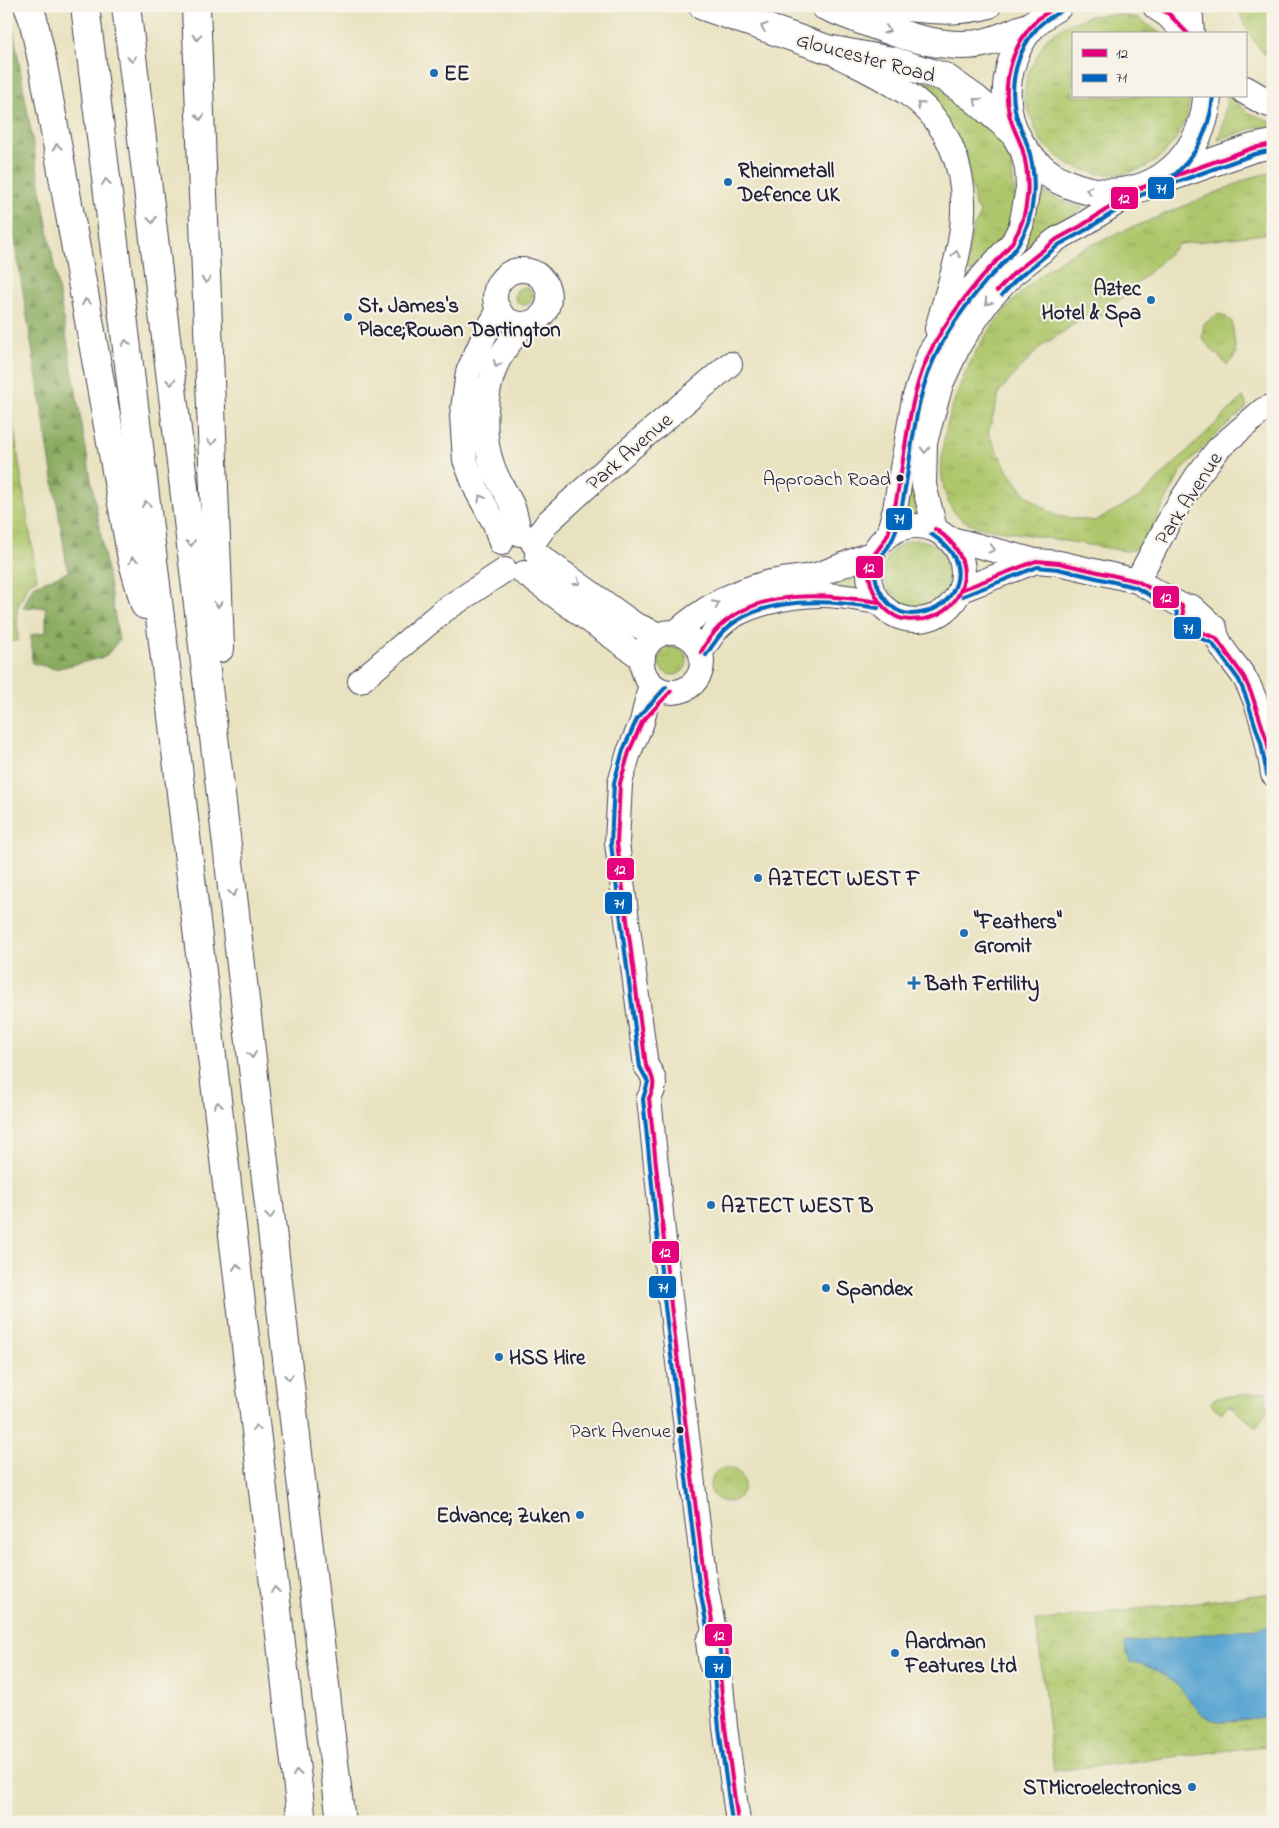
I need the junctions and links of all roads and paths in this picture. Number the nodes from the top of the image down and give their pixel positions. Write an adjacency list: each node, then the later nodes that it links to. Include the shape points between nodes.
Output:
1 (28, 6): 39 (main road, one-way to 1, via 132,560 42,60)
2 (196, 6): 41 (main road, one-way to 41)
3 (703, 6): 14 (main road, Gloucester Road, one-way to 3)
4 (825, 6): 11 (main road, Gloucester Road, one-way to 11, via 888,31 943,44 986,42)
5 (874, 6): 6 (street, via 942,11 968,11)
6 (990, 6)
7 (1157, 6): 12 (main road)
8 (1190, 6): 13 (street)
9 (126, 8): 41 (main road, one-way to 41)
10 (85, 12): 39 (main road, one-way to 10)
11 (1045, 14): 18 (main road, via 1021,42 1011,64 1008,109)
12 (1186, 32)
13 (1192, 32)
14 (827, 49): 18 (main road, Gloucester Road, one-way to 14, via 974,98 944,77 892,61); 23 (street, one-way to 14, via 957,255 963,213 956,156 938,124 918,102)
15 (1246, 91): 17 (main road)
16 (1207, 98): 20 (main road, via 1201,128 1191,148 1176,166)
17 (1273, 104)
18 (1018, 139): 20 (main road, Gloucester Road, one-way to 18, via 1115,194 1077,188 1044,171); 23 (street, via 1027,168 1028,188 1021,226 1013,242 971,289)
19 (1273, 144): 20 (main road)
20 (1146, 186): 26 (street, one-way to 26, via 1057,239 1013,274 988,301 960,344 941,384 925,442 924,485)
21 (499, 310): 22 (street, via 508,319); 22 (street, via 496,298 501,281 516,271 534,273 547,286 548,304 540,318); 28 (street, one-way to 21, via 495,524 464,460 462,416 468,372)
22 (524, 324): 28 (street, one-way to 28, via 496,364 486,417 488,452 513,507)
23 (930, 352): 27 (street, via 914,399)
24 (730, 364): 28 (street, Park Avenue, via 548,522)
25 (1273, 406): 31 (street, Park Avenue, via 1263,410 1219,448 1197,476)
26 (941, 533): 27 (street, via 919,526 902,528); 30 (street, one-way to 30); 32 (street, via 960,553 964,571)
27 (888, 535): 29 (street)
28 (520, 553): 34 (street, one-way to 34, via 634,624); 36 (street); 37 (street, Park Avenue, via 443,611)
29 (873, 553): 33 (street, via 869,570); 34 (street, one-way to 29, via 735,594 762,584 815,575)
30 (1036, 561): 31 (street, via 1059,562); 32 (street)
31 (1137, 580): 40 (street, via 1182,606 1192,607 1215,628 1216,638 1244,677 1252,696 1267,741)
32 (961, 590): 33 (street, via 942,613 929,619 908,621 892,614)
33 (878, 602): 35 (street, via 820,595 758,605 737,613 719,627)
34 (668, 633): 35 (street, via 687,635); 36 (street, via 650,642)
35 (701, 652): 38 (street, via 702,665 694,682 680,690)
36 (642, 659): 38 (street, via 643,668)
37 (360, 681)
38 (661, 687): 44 (street, via 629,752 620,783 618,843 646,1066 639,1074 641,1091 649,1098 705,1583 714,1631 725,1640 728,1663 720,1674)
39 (169, 691): 42 (main road, one-way to 39)
40 (1273, 774)
41 (227, 845): 43 (main road, one-way to 43)
42 (302, 1822)
43 (341, 1822)
44 (738, 1822)

